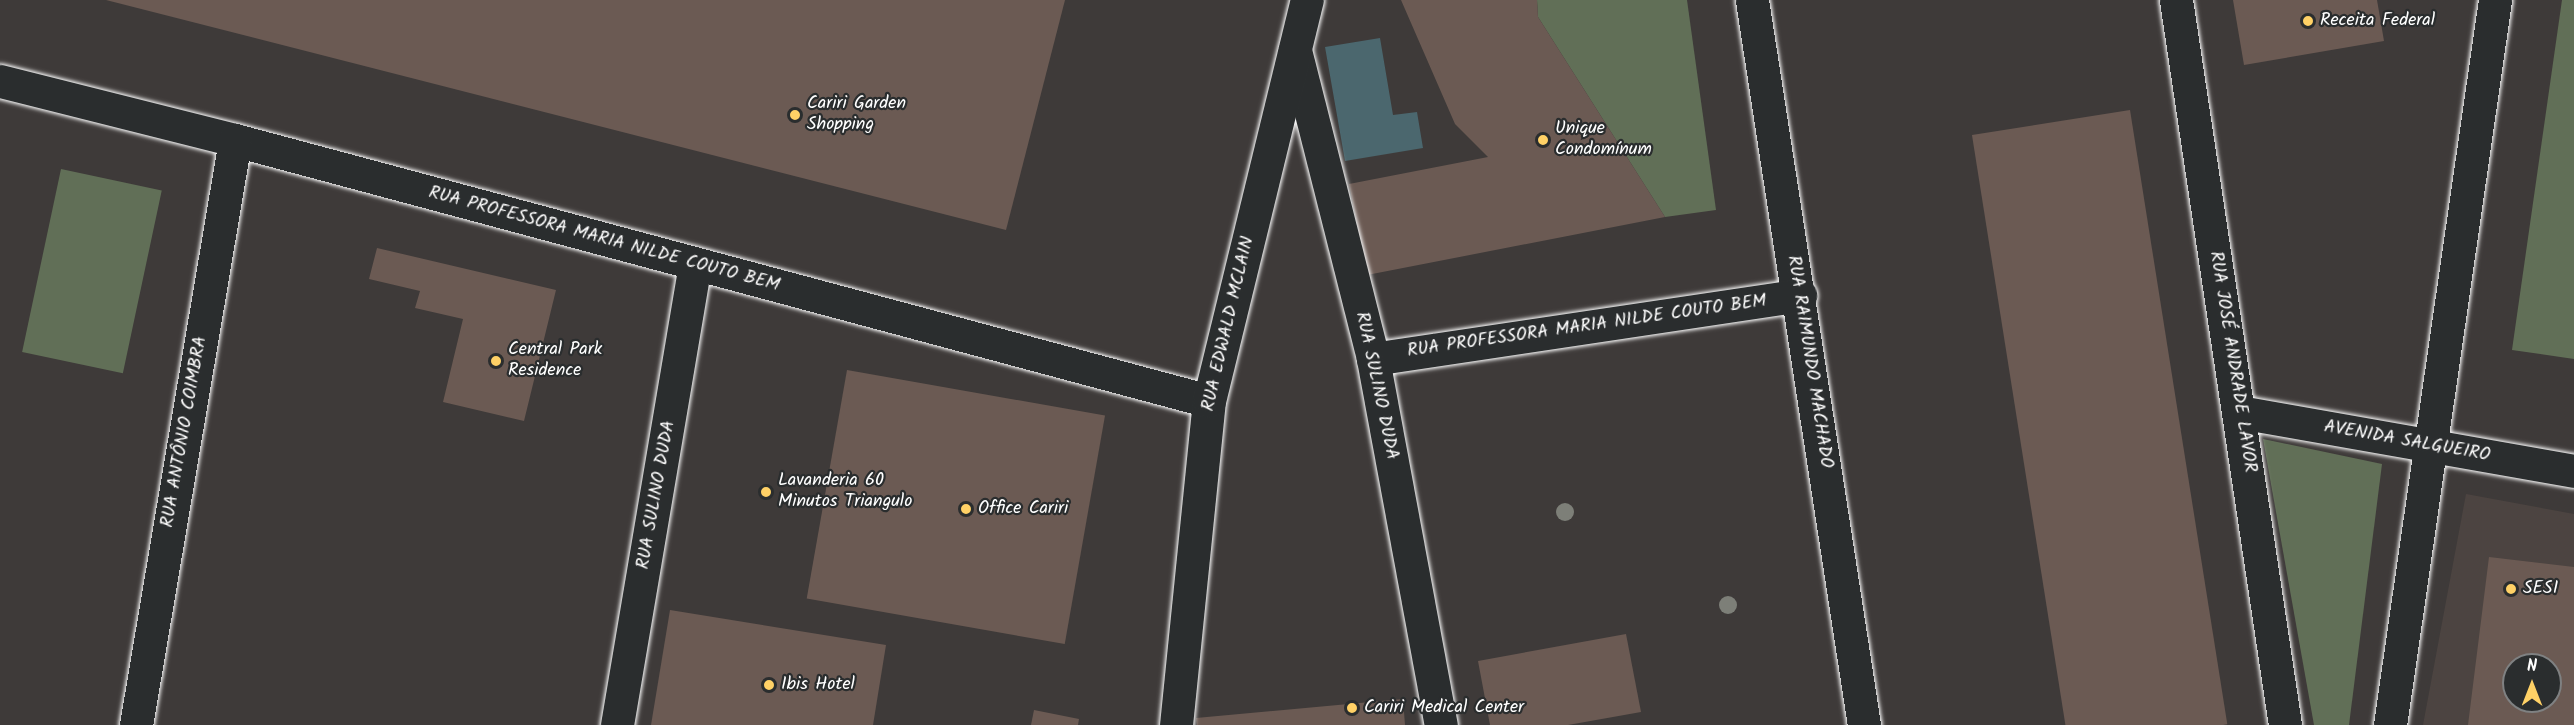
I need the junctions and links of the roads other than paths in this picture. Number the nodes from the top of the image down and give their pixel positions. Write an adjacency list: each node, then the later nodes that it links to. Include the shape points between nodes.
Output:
1 (1307, 0): 5 (street, RUA EDWALD MCLAIN)
2 (1752, 0): 9 (street, RUA RAIMUNDO MACHADO)
3 (2176, 0): 12 (street, RUA JOSÉ ANDRADE LAVOR)
4 (2495, 0): 13 (street)
5 (1295, 50): 10 (street, RUA SULINO DUDA); 11 (street, RUA EDWALD MCLAIN)
6 (0, 81): 7 (street, RUA PROFESSORA MARIA NILDE COUTO BEM)
7 (235, 140): 8 (street, RUA PROFESSORA MARIA NILDE COUTO BEM); 15 (street, RUA ANTÔNIO COIMBRA)
8 (694, 265): 11 (street, RUA PROFESSORA MARIA NILDE COUTO BEM); 16 (street, RUA SULINO DUDA)
9 (1800, 295): 10 (street, RUA PROFESSORA MARIA NILDE COUTO BEM); 19 (street, RUA RAIMUNDO MACHADO)
10 (1373, 359): 18 (street, RUA SULINO DUDA)
11 (1209, 400): 17 (street, RUA EDWALD MCLAIN)
12 (2240, 412): 13 (street, AVENIDA SALGUEIRO); 20 (street, RUA JOSÉ ANDRADE LAVOR)
13 (2431, 446): 14 (street, AVENIDA SALGUEIRO); 21 (street)
14 (2574, 471)
15 (136, 725)
16 (617, 725)
17 (1176, 725)
18 (1442, 725)
19 (1864, 725)
20 (2285, 725)
21 (2390, 725)

